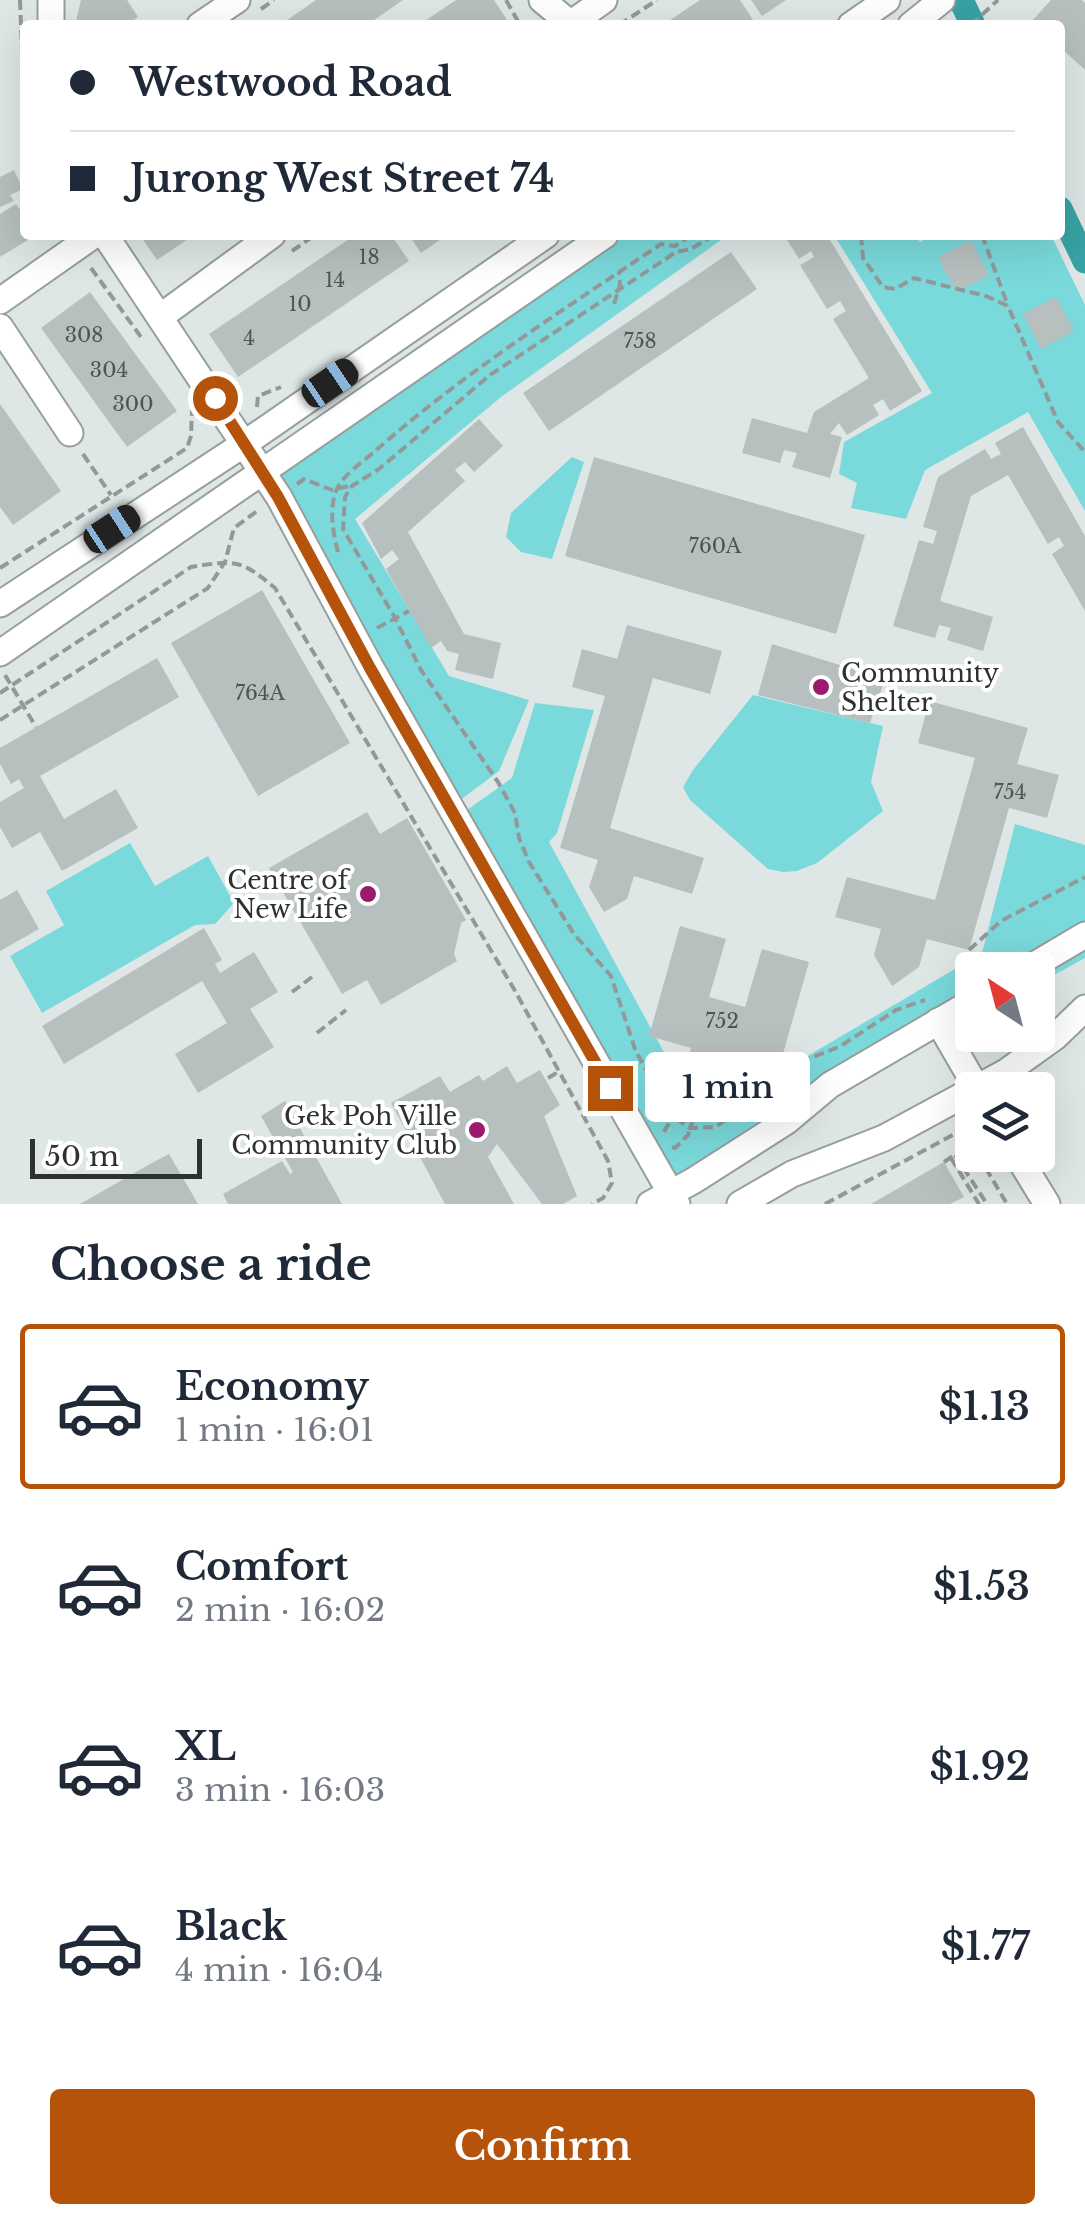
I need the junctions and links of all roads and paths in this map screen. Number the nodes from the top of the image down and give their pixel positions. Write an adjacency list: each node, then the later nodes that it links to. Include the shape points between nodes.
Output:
1 (236, 0): 7 (street)
2 (604, 0): 8 (street)
3 (657, 0): 9 (path)
4 (887, 0): 10 (street)
5 (942, 0): 11 (street)
6 (998, 0): 12 (path)
7 (207, 20)
8 (578, 20)
9 (627, 20)
10 (858, 20)
11 (917, 20)
12 (976, 20)
13 (109, 240): 28 (street)
14 (265, 240): 28 (street)
15 (539, 240): 35 (street)
16 (598, 240): 37 (street)
17 (684, 240): 22 (path, via 661,244)
18 (705, 240): 24 (path)
19 (861, 240): 27 (path, via 863,258 882,287 895,290 914,278)
20 (984, 240): 27 (path)
21 (85, 252): 23 (path); 23 (path); 25 (street)
22 (619, 272): 24 (path); 40 (path, via 418,412)
23 (98, 277): 30 (path)
24 (618, 290): 26 (path); 39 (path, via 490,374)
25 (0, 302)
26 (614, 304)
27 (1008, 306): 36 (path, via 1058,422)
28 (160, 317): 35 (street)
29 (0, 327): 34 (street)
30 (150, 348)
31 (258, 396): 33 (path)
32 (192, 406): 41 (path, via 186,448)
33 (257, 407)
34 (70, 433): 41 (path)
35 (244, 444): 37 (street); 46 (street)
36 (1085, 452)
37 (263, 471): 50 (street); 87 (street)
38 (304, 479): 40 (path)
39 (352, 486): 40 (path); 48 (path, via 345,496 344,529)
40 (336, 489): 44 (path, via 332,531)
41 (110, 495): 45 (path)
42 (234, 528): 43 (path)
43 (225, 562): 51 (path, via 191,567); 53 (path, via 208,588); 71 (path, via 247,565 275,588)
44 (340, 563)
45 (0, 568)
46 (0, 604)
47 (410, 610): 48 (path)
48 (396, 618): 49 (path, via 377,628); 78 (path, via 438,698 515,813 529,862 574,934 611,976 636,1052)
49 (384, 642)
50 (0, 653)
51 (12, 685): 52 (path); 53 (path)
52 (0, 693)
53 (24, 705): 54 (path); 55 (path)
54 (0, 720)
55 (36, 727)
56 (1085, 877): 58 (path, via 1001,920)
57 (1085, 935): 59 (street)
58 (968, 950)
59 (1055, 953)
60 (312, 977): 61 (path)
61 (292, 992)
62 (919, 1001): 67 (path)
63 (883, 1007): 67 (path)
64 (1085, 1008): 73 (street)
65 (346, 1010): 70 (path)
66 (955, 1012): 68 (street)
67 (888, 1016): 69 (path); 80 (path, via 840,1048 798,1063 716,1128)
68 (938, 1021): 72 (street); 87 (street, via 830,1085)
69 (894, 1027)
70 (317, 1033)
71 (558, 1065): 74 (path); 88 (path, via 608,1162 612,1182)
72 (967, 1072)
73 (1006, 1072)
74 (548, 1078)
75 (955, 1101): 89 (street)
76 (680, 1102): 78 (path)
77 (698, 1103): 80 (path)
78 (672, 1114): 80 (path); 81 (path)
79 (657, 1122): 81 (path)
80 (690, 1128): 81 (path, via 675,1148)
81 (663, 1134)
82 (955, 1134): 90 (path)
83 (953, 1157): 84 (path); 91 (path); 92 (path)
84 (944, 1162)
85 (988, 1172): 93 (path)
86 (1028, 1172): 94 (street)
87 (666, 1200)
88 (592, 1204)
89 (740, 1204)
90 (825, 1204)
91 (979, 1204)
92 (987, 1204)
93 (1006, 1204)
94 (1048, 1204)

